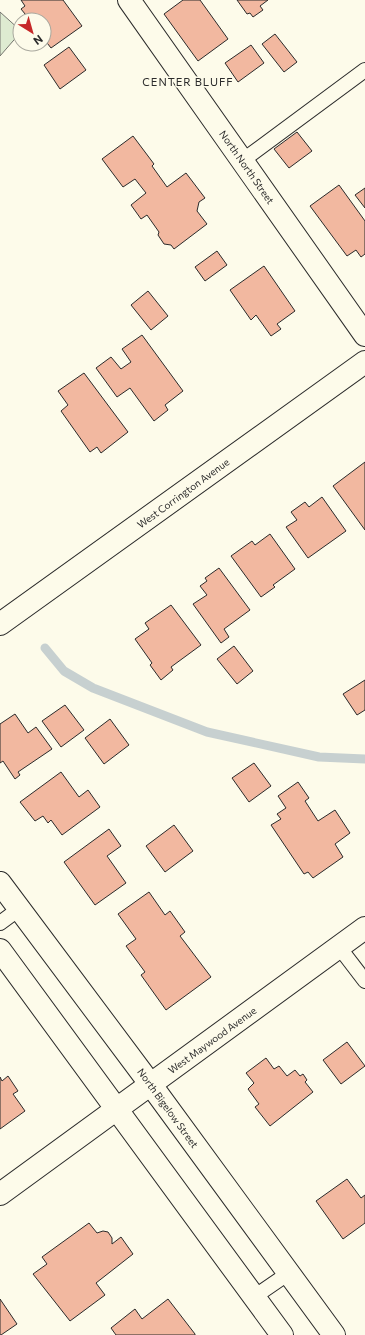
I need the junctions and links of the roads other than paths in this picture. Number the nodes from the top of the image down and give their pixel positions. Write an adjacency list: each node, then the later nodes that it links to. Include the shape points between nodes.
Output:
1 (129, 0): 3 (street, North North Street)
2 (365, 70): 3 (lane)
3 (242, 161): 4 (street, North North Street)
4 (365, 335)
5 (363, 368): 6 (street, West Corrington Avenue)
6 (0, 624)
7 (0, 882): 8 (street, North Bigelow Street)
8 (20, 909): 9 (lane); 14 (street, North Bigelow Street)
9 (0, 923)
10 (365, 928): 11 (street, West Maywood Avenue)
11 (339, 946): 13 (lane); 14 (street, West Maywood Avenue)
12 (0, 950): 15 (street)
13 (365, 981)
14 (151, 1085): 15 (street, West Maywood Avenue); 17 (street, North Bigelow Street)
15 (117, 1110): 16 (street, West Maywood Avenue); 18 (street)
16 (0, 1194)
17 (289, 1273): 18 (lane); 20 (street, North Bigelow Street)
18 (254, 1297): 19 (street)
19 (282, 1335)
20 (334, 1335)

